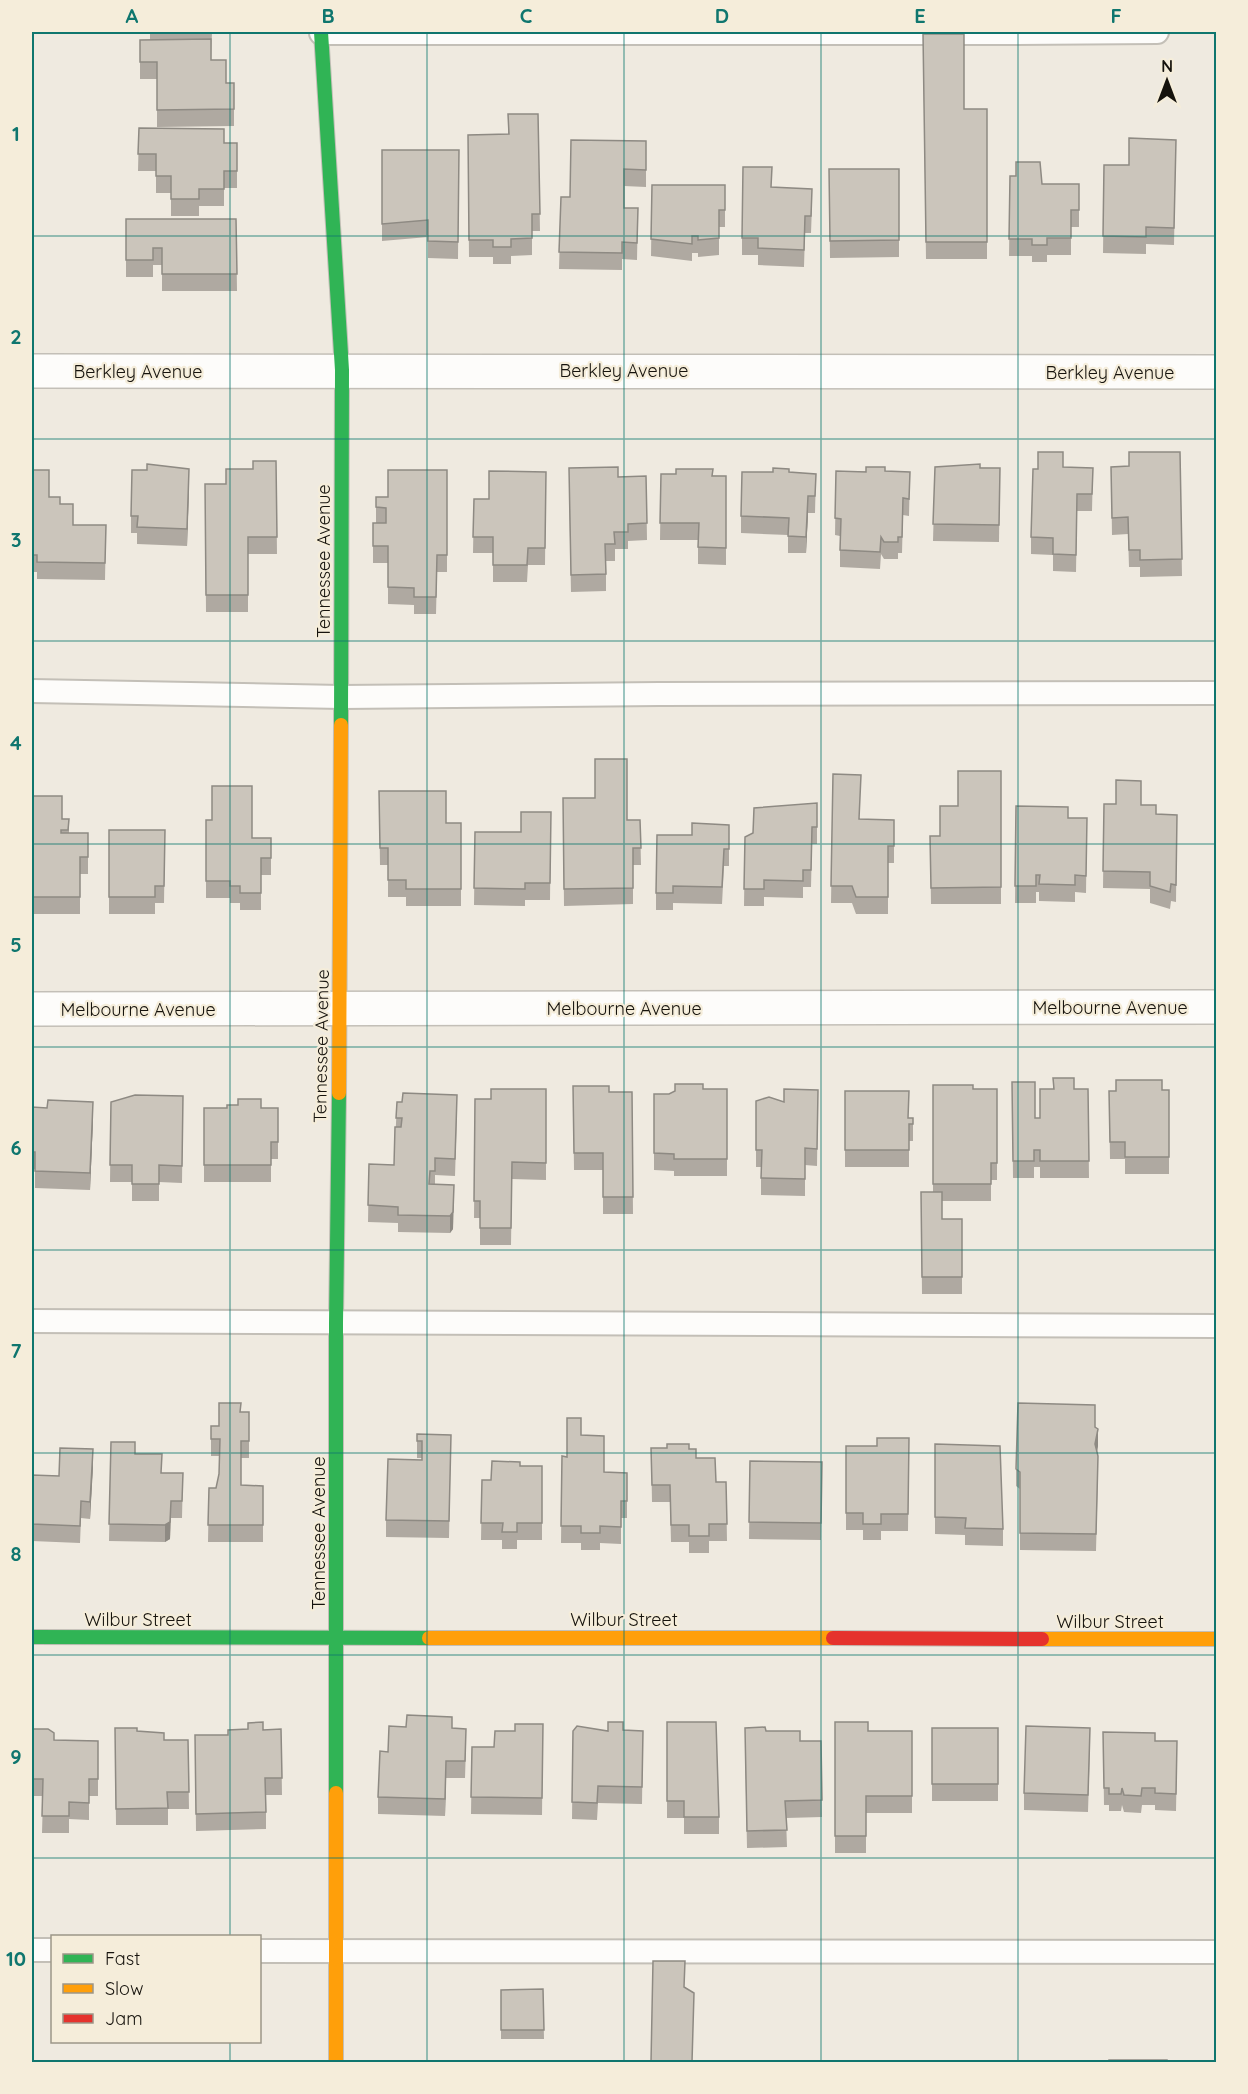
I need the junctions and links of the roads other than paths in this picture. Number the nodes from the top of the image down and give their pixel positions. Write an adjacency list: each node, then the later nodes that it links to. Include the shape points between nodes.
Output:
1 (321, 32): 2 (lane); 4 (street, Tennessee Avenue)
2 (1006, 32): 3 (lane)
3 (1157, 32)
4 (342, 370): 5 (street, Berkley Avenue); 6 (street, Berkley Avenue); 9 (street, Tennessee Avenue)
5 (32, 371)
6 (1216, 372)
7 (32, 691): 9 (lane)
8 (1216, 693): 9 (lane)
9 (341, 697): 12 (street, Tennessee Avenue)
10 (1216, 1007): 12 (street, Melbourne Avenue)
11 (32, 1009): 12 (street, Melbourne Avenue)
12 (340, 1009): 14 (street, Tennessee Avenue)
13 (32, 1321): 14 (lane)
14 (336, 1323): 15 (lane); 17 (street, Tennessee Avenue)
15 (1216, 1326)
16 (32, 1637): 17 (street, Wilbur Street)
17 (336, 1637): 18 (street, Wilbur Street); 22 (street, Tennessee Avenue)
18 (1216, 1639)
19 (32, 1950): 20 (lane)
20 (51, 1950)
21 (261, 1951): 22 (lane)
22 (336, 1951): 23 (lane); 24 (street, Tennessee Avenue)
23 (1216, 1952)
24 (336, 2062)

